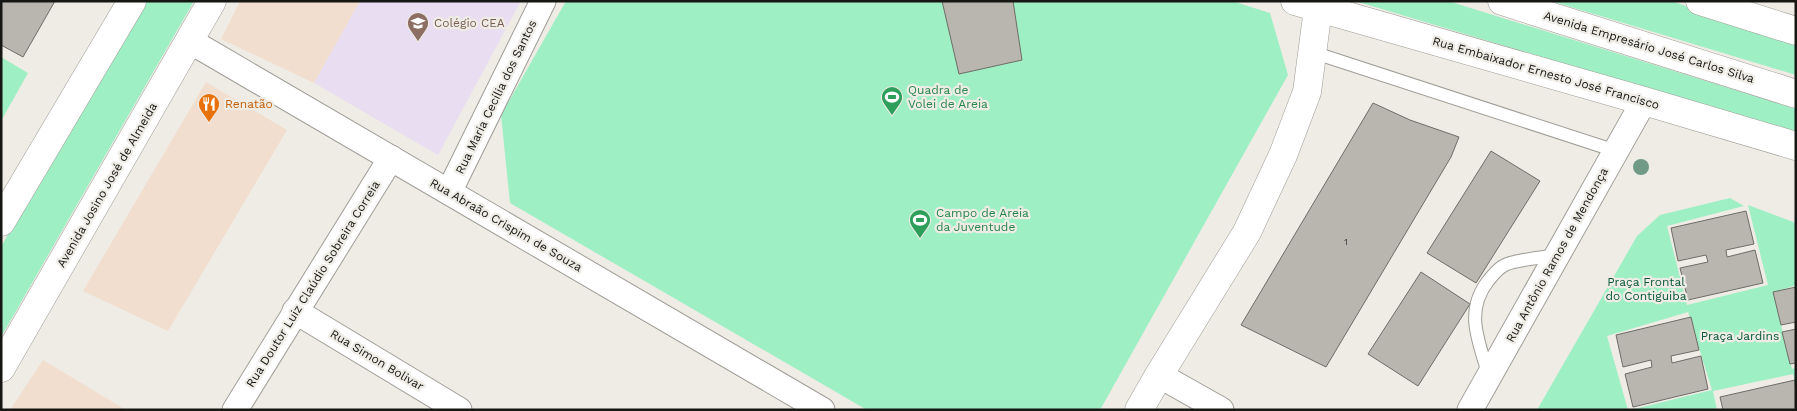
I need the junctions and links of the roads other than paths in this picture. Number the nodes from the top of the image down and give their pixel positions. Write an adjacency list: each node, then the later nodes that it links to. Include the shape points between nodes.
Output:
1 (132, 1): 16 (main road)
2 (212, 1): 8 (main road, Avenida Josino José de Almeida)
3 (543, 1): 15 (street, Rua Maria Cecília dos Santos)
4 (1502, 1): 10 (main road, Avenida Empresário José Carlos Silva)
5 (1700, 1): 7 (main road)
6 (1311, 4): 9 (main road); 11 (main road, Rua Embaixador Ernesto José Francisco)
7 (1796, 31)
8 (190, 41): 14 (street, Rua Abraão Crispim de Souza); 19 (main road, Avenida Josino José de Almeida)
9 (1312, 52): 13 (lane); 20 (main road, via 1307,92 1279,164 1247,232)
10 (1796, 94)
11 (1644, 101): 12 (main road, Rua Embaixador Ernesto José Francisco); 13 (street, Rua Antônio Ramos de Mendonça)
12 (1796, 146)
13 (1616, 152): 17 (street, Rua Antônio Ramos de Mendonça)
14 (391, 158): 15 (street, Rua Abraão Crispim de Souza); 18 (street, Rua Doutor Luiz Claúdio Sobreira Correia)
15 (450, 192): 24 (street, Rua Abraão Crispim de Souza)
16 (1, 222)
17 (1558, 255): 21 (street, Rua Antônio Ramos de Mendonça); 21 (lane, via 1505,264 1480,292 1474,314)
18 (295, 311): 22 (street, Rua Doutor Luiz Claúdio Sobreira Correia); 23 (street, Rua Simon Bolivar)
19 (1, 368)
20 (1159, 375): 25 (main road); 26 (street)
21 (1489, 376): 27 (street, Rua Antônio Ramos de Mendonça)
22 (235, 410)
23 (459, 410)
24 (822, 410)
25 (1140, 410)
26 (1221, 410)
27 (1470, 410)

